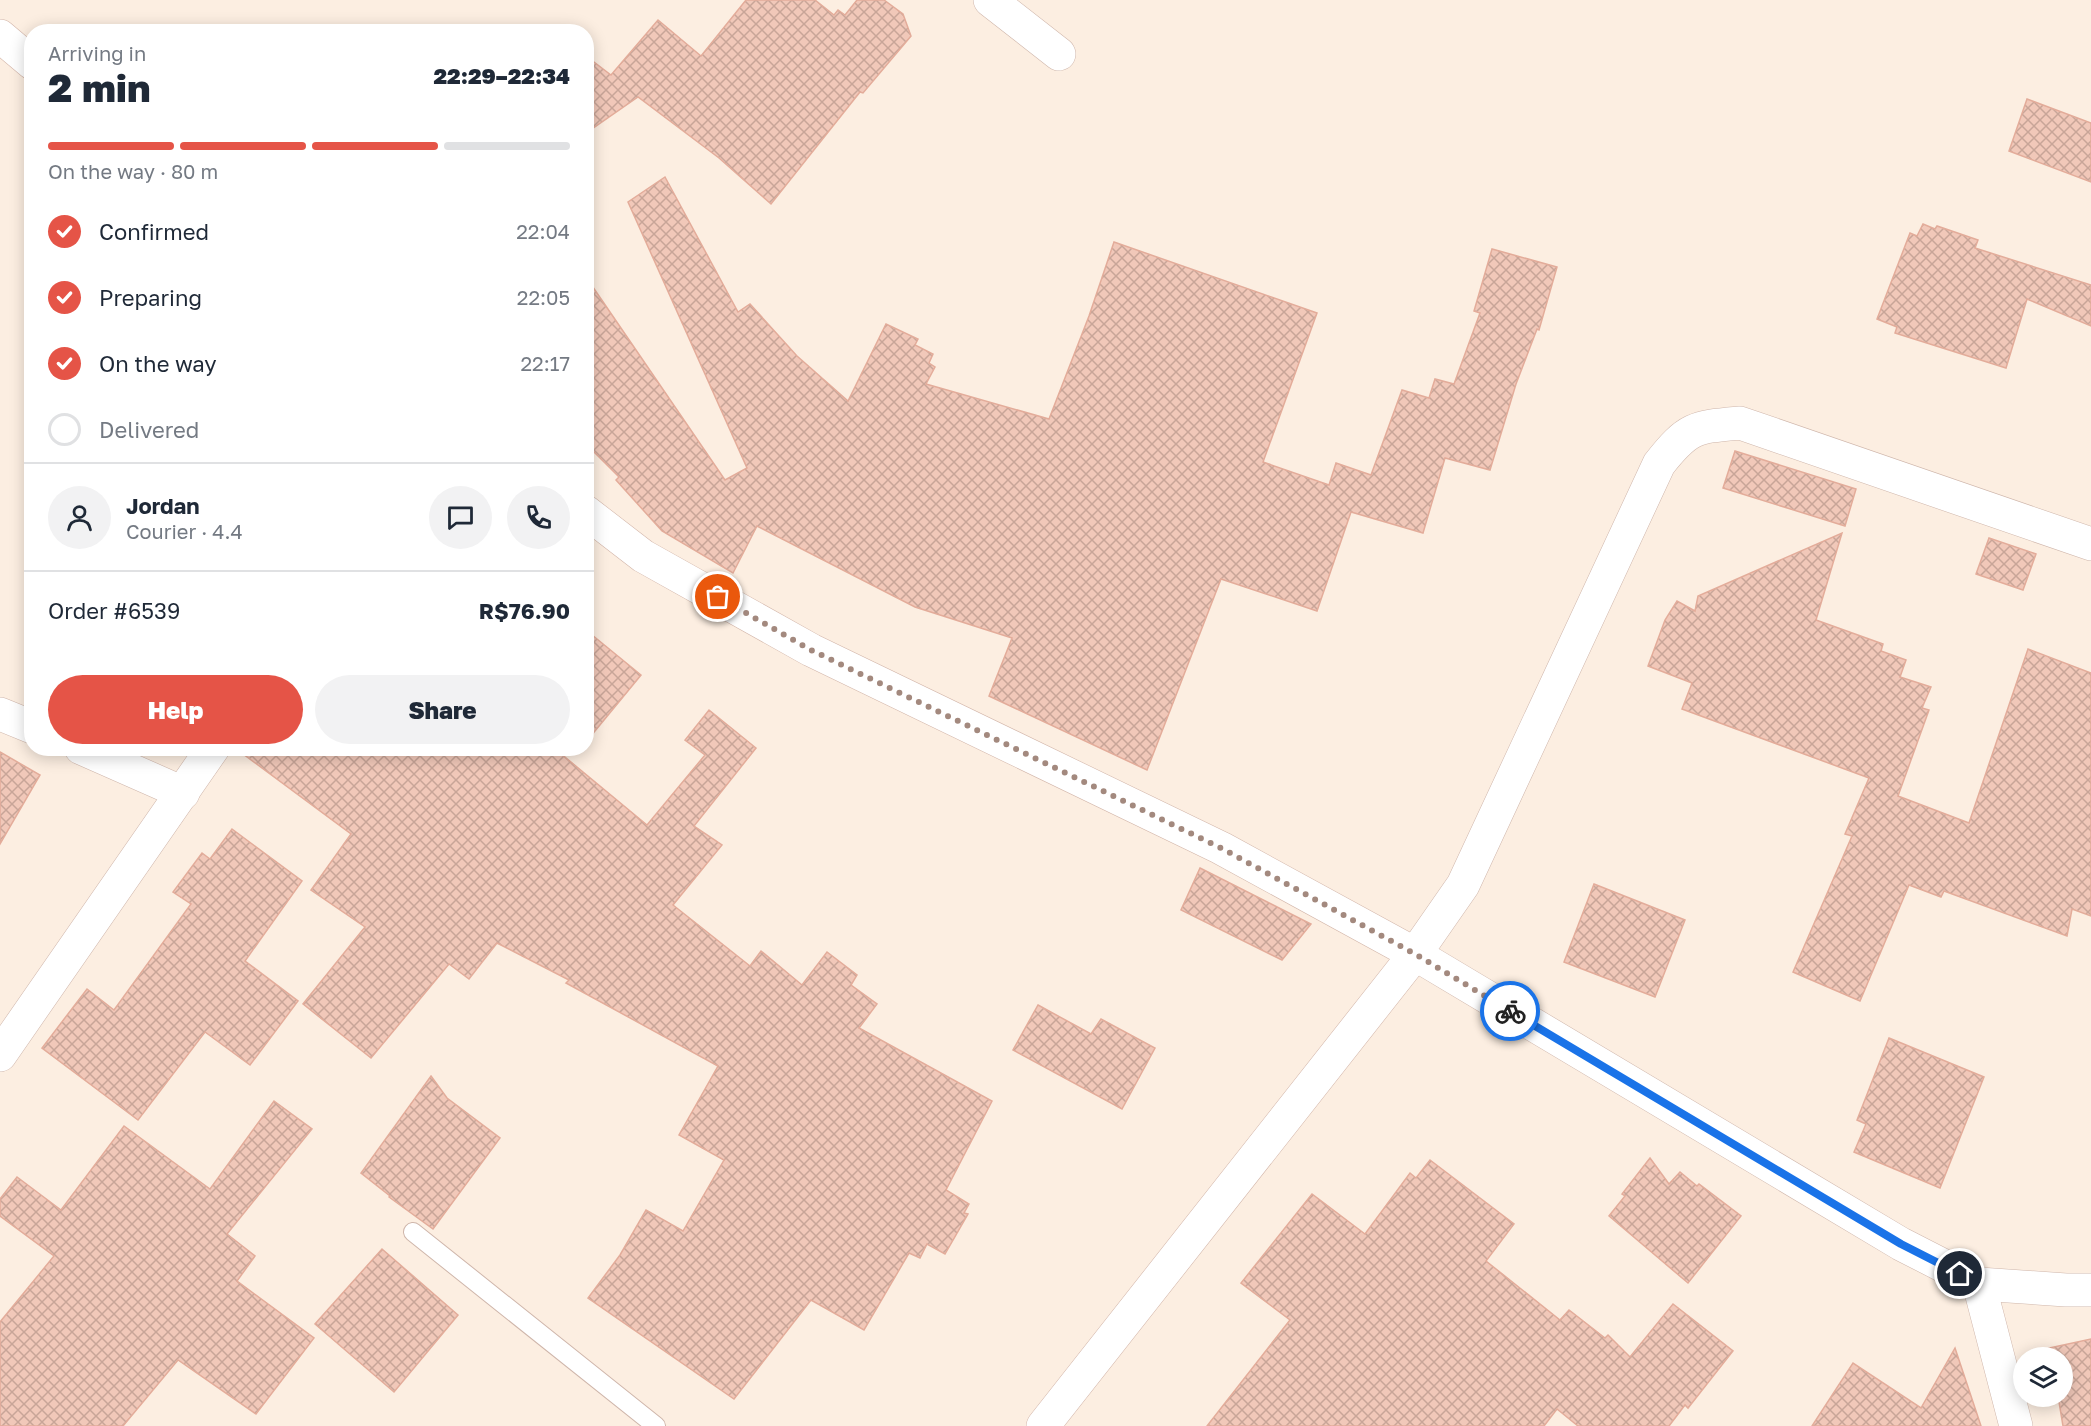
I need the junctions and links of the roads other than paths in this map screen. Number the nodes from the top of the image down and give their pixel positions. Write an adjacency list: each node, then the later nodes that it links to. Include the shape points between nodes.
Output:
1 (990, 0): 3 (street)
2 (0, 36): 4 (street)
3 (1059, 54)
4 (24, 56)
5 (594, 518): 12 (street, via 643,555 811,650 1221,848)
6 (2091, 544): 12 (street, via 1740,423 1703,426 1679,439 1659,464 1463,885)
7 (0, 714): 8 (street)
8 (24, 724)
9 (99, 756): 11 (street)
10 (208, 756): 11 (street)
11 (183, 793): 13 (street)
12 (1415, 954): 15 (street, via 1901,1244); 18 (street)
13 (0, 1055)
14 (413, 1232): 17 (lane)
15 (1979, 1284): 16 (street); 19 (street)
16 (2091, 1290)
17 (656, 1426)
18 (1043, 1426)
19 (2016, 1426)

